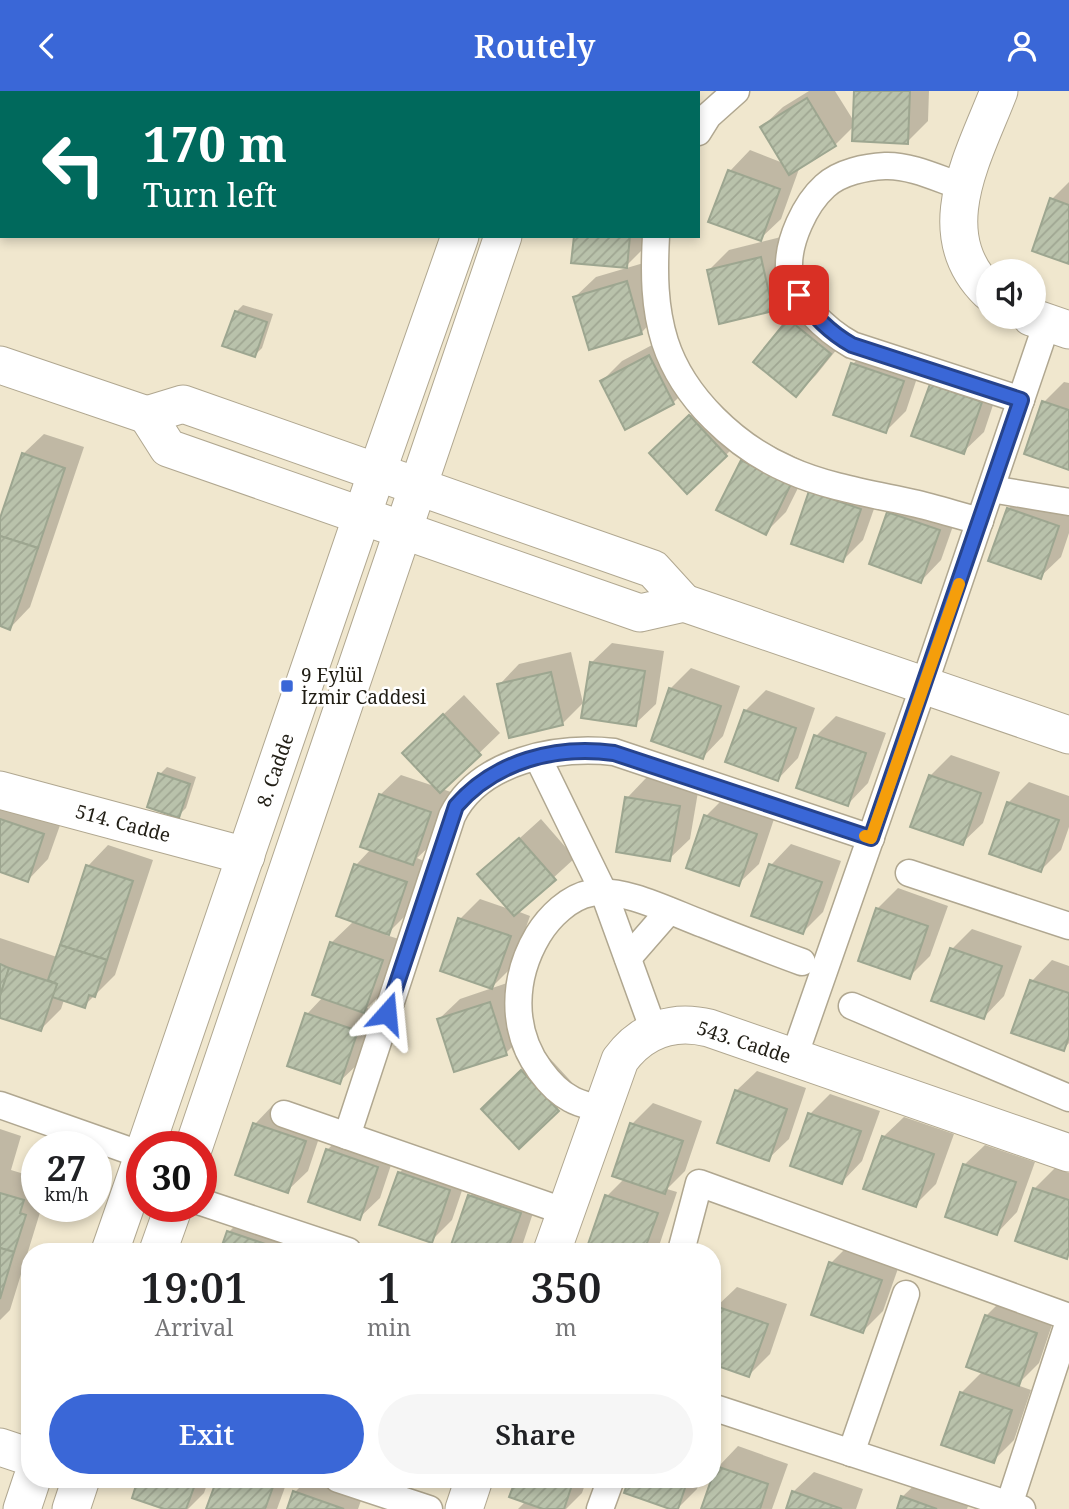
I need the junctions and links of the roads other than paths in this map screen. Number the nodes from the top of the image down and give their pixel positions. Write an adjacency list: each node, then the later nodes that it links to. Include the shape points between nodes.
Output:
1 (736, 91): 3 (street)
2 (999, 91): 4 (main road)
3 (700, 129)
4 (963, 187): 8 (main road, via 957,230); 11 (street, via 887,166 840,176 825,185 799,224 789,268 799,295 819,321 852,345)
5 (459, 238): 13 (main road, 8. Cadde)
6 (502, 238): 14 (main road)
7 (656, 238): 18 (street, via 657,308 666,344 689,387 729,432 789,470)
8 (976, 278)
9 (1049, 323): 11 (street)
10 (0, 365): 12 (main road)
11 (1021, 400): 15 (street)
12 (147, 415): 13 (main road, via 183,404); 17 (main road, via 168,448)
13 (377, 472): 14 (main road); 17 (main road, 8. Cadde)
14 (418, 487): 19 (main road); 20 (main road, via 653,569)
15 (991, 489): 16 (street); 18 (street)
16 (1069, 502)
17 (362, 516): 19 (main road); 26 (main road, 8. Cadde)
18 (980, 521): 21 (street)
19 (403, 530): 20 (main road, via 640,613); 41 (main road)
20 (684, 603): 21 (main road)
21 (924, 685): 22 (main road); 25 (street)
22 (1069, 735)
23 (538, 758): 25 (street, via 596,750 628,756); 28 (street); 42 (street, via 491,775 456,806)
24 (0, 790): 26 (main road, 514. Cadde)
25 (871, 838): 35 (street)
26 (246, 856): 40 (main road, 8. Cadde)
27 (909, 873): 30 (street)
28 (604, 893): 29 (street); 31 (street); 38 (street, via 573,900 544,926 526,961 518,998 523,1036 545,1077 571,1100)
29 (669, 911): 31 (street); 32 (street)
30 (1069, 926)
31 (628, 958): 34 (street)
32 (802, 962)
33 (852, 1006): 36 (street)
34 (654, 1031): 35 (main road, 543. Cadde, via 681,1024 700,1026); 38 (main road, 543. Cadde, via 633,1043 620,1060)
35 (794, 1057): 44 (main road, 543. Cadde)
36 (1069, 1098)
37 (0, 1105): 43 (street)
38 (601, 1109): 47 (main road, 543. Cadde)
39 (284, 1114): 42 (street)
40 (151, 1131)
41 (199, 1131)
42 (347, 1136): 47 (street)
43 (126, 1151)
44 (1069, 1153)
45 (126, 1204): 49 (main road)
46 (217, 1207): 51 (street)
47 (566, 1212): 52 (main road, 543. Cadde)
48 (168, 1222): 50 (main road)
49 (113, 1243)
50 (161, 1243)
51 (324, 1243)
52 (555, 1243)
53 (683, 1243): 55 (street, via 699,1183)
54 (906, 1294): 58 (street)
55 (1069, 1319): 65 (street)
56 (721, 1410): 58 (street)
57 (0, 1447): 59 (main road)
58 (851, 1453): 65 (street)
59 (21, 1454)
60 (29, 1488): 66 (main road)
61 (78, 1488): 67 (main road)
62 (365, 1488): 68 (street)
63 (471, 1488): 69 (main road)
64 (608, 1488): 70 (street)
65 (1015, 1507)
66 (22, 1509)
67 (71, 1509)
68 (429, 1509)
69 (464, 1509)
70 (600, 1509)

